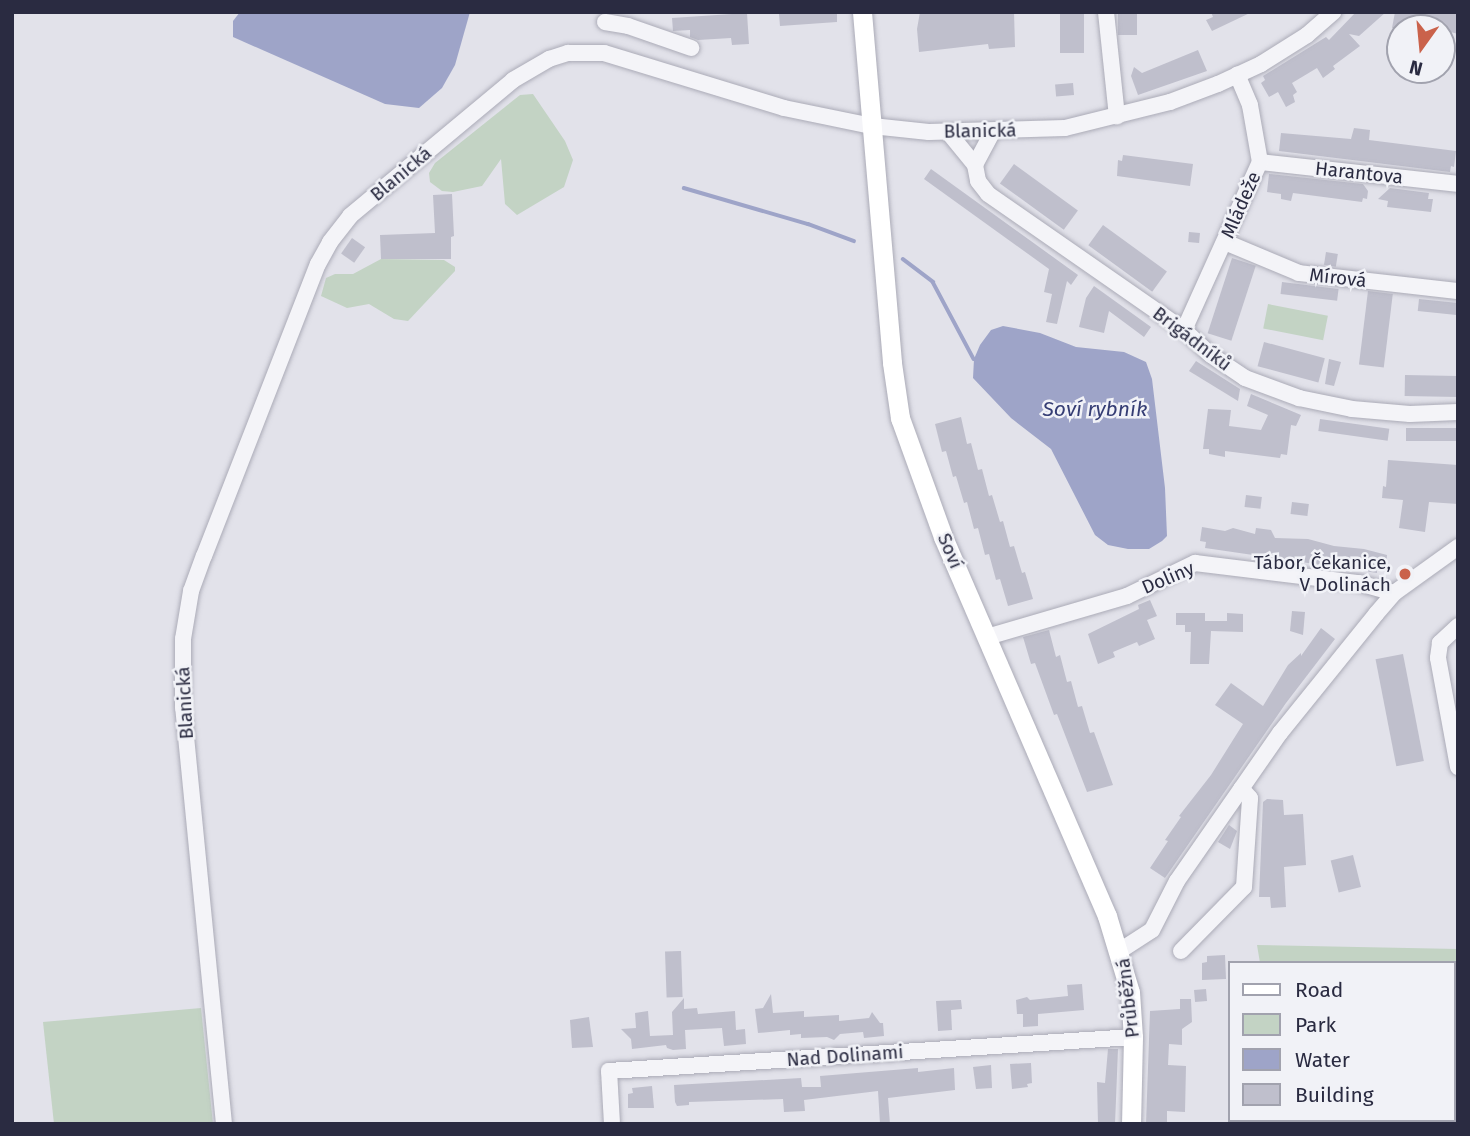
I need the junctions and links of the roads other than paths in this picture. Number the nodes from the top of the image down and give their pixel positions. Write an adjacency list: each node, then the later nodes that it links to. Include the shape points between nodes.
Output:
1 (862, 12): 11 (main road, Soví)
2 (1106, 12): 10 (street)
3 (1333, 12): 9 (street, Blanická, via 1307,35)
4 (605, 17): 5 (street); 7 (street)
5 (654, 34): 6 (street); 8 (street)
6 (691, 48)
7 (604, 53): 8 (street, Blanická); 30 (street, Blanická, via 585,51 549,58 513,80 350,216 330,242 204,555 187,613 182,670)
8 (645, 64): 11 (street, Blanická, via 784,108)
9 (1237, 75): 10 (street, Blanická, via 1170,102); 14 (street, Mládeže, via 1251,104)
10 (1117, 116): 12 (street, Blanická, via 1065,128)
11 (872, 126): 13 (street, Blanická); 24 (main road, Soví, via 900,418 943,537)
12 (992, 131): 13 (street, Blanická); 15 (street)
13 (948, 132): 15 (street, Brigádníků)
14 (1260, 162): 16 (street, Harantova); 17 (street, Mládeže)
15 (975, 165): 19 (street, Brigádníků, via 978,181 996,200)
16 (1458, 184)
17 (1224, 242): 18 (street, Mírová, via 1300,273); 19 (street, Mládeže)
18 (1458, 291)
19 (1184, 330): 20 (street, Brigádníků, via 1245,378 1299,398 1352,409)
20 (1458, 412)
21 (1456, 551): 22 (street, Průběžná)
22 (1394, 593): 24 (street, Doliny, via 1359,583 1195,563 1127,596); 26 (street, Průběžná)
23 (1458, 626): 25 (street, via 1440,643 1438,658)
24 (987, 637): 28 (main road, Soví, via 1079,845)
25 (1458, 767)
26 (1241, 788): 27 (street, via 1250,798 1244,887); 28 (street, Průběžná, via 1177,881 1152,930)
27 (1181, 951)
28 (1118, 952): 29 (main road, Průběžná, via 1130,992)
29 (1133, 1037): 31 (street, Nad Dolinami, via 609,1071); 32 (main road, Průběžná)
30 (224, 1124)
31 (612, 1124)
32 (1131, 1124)

